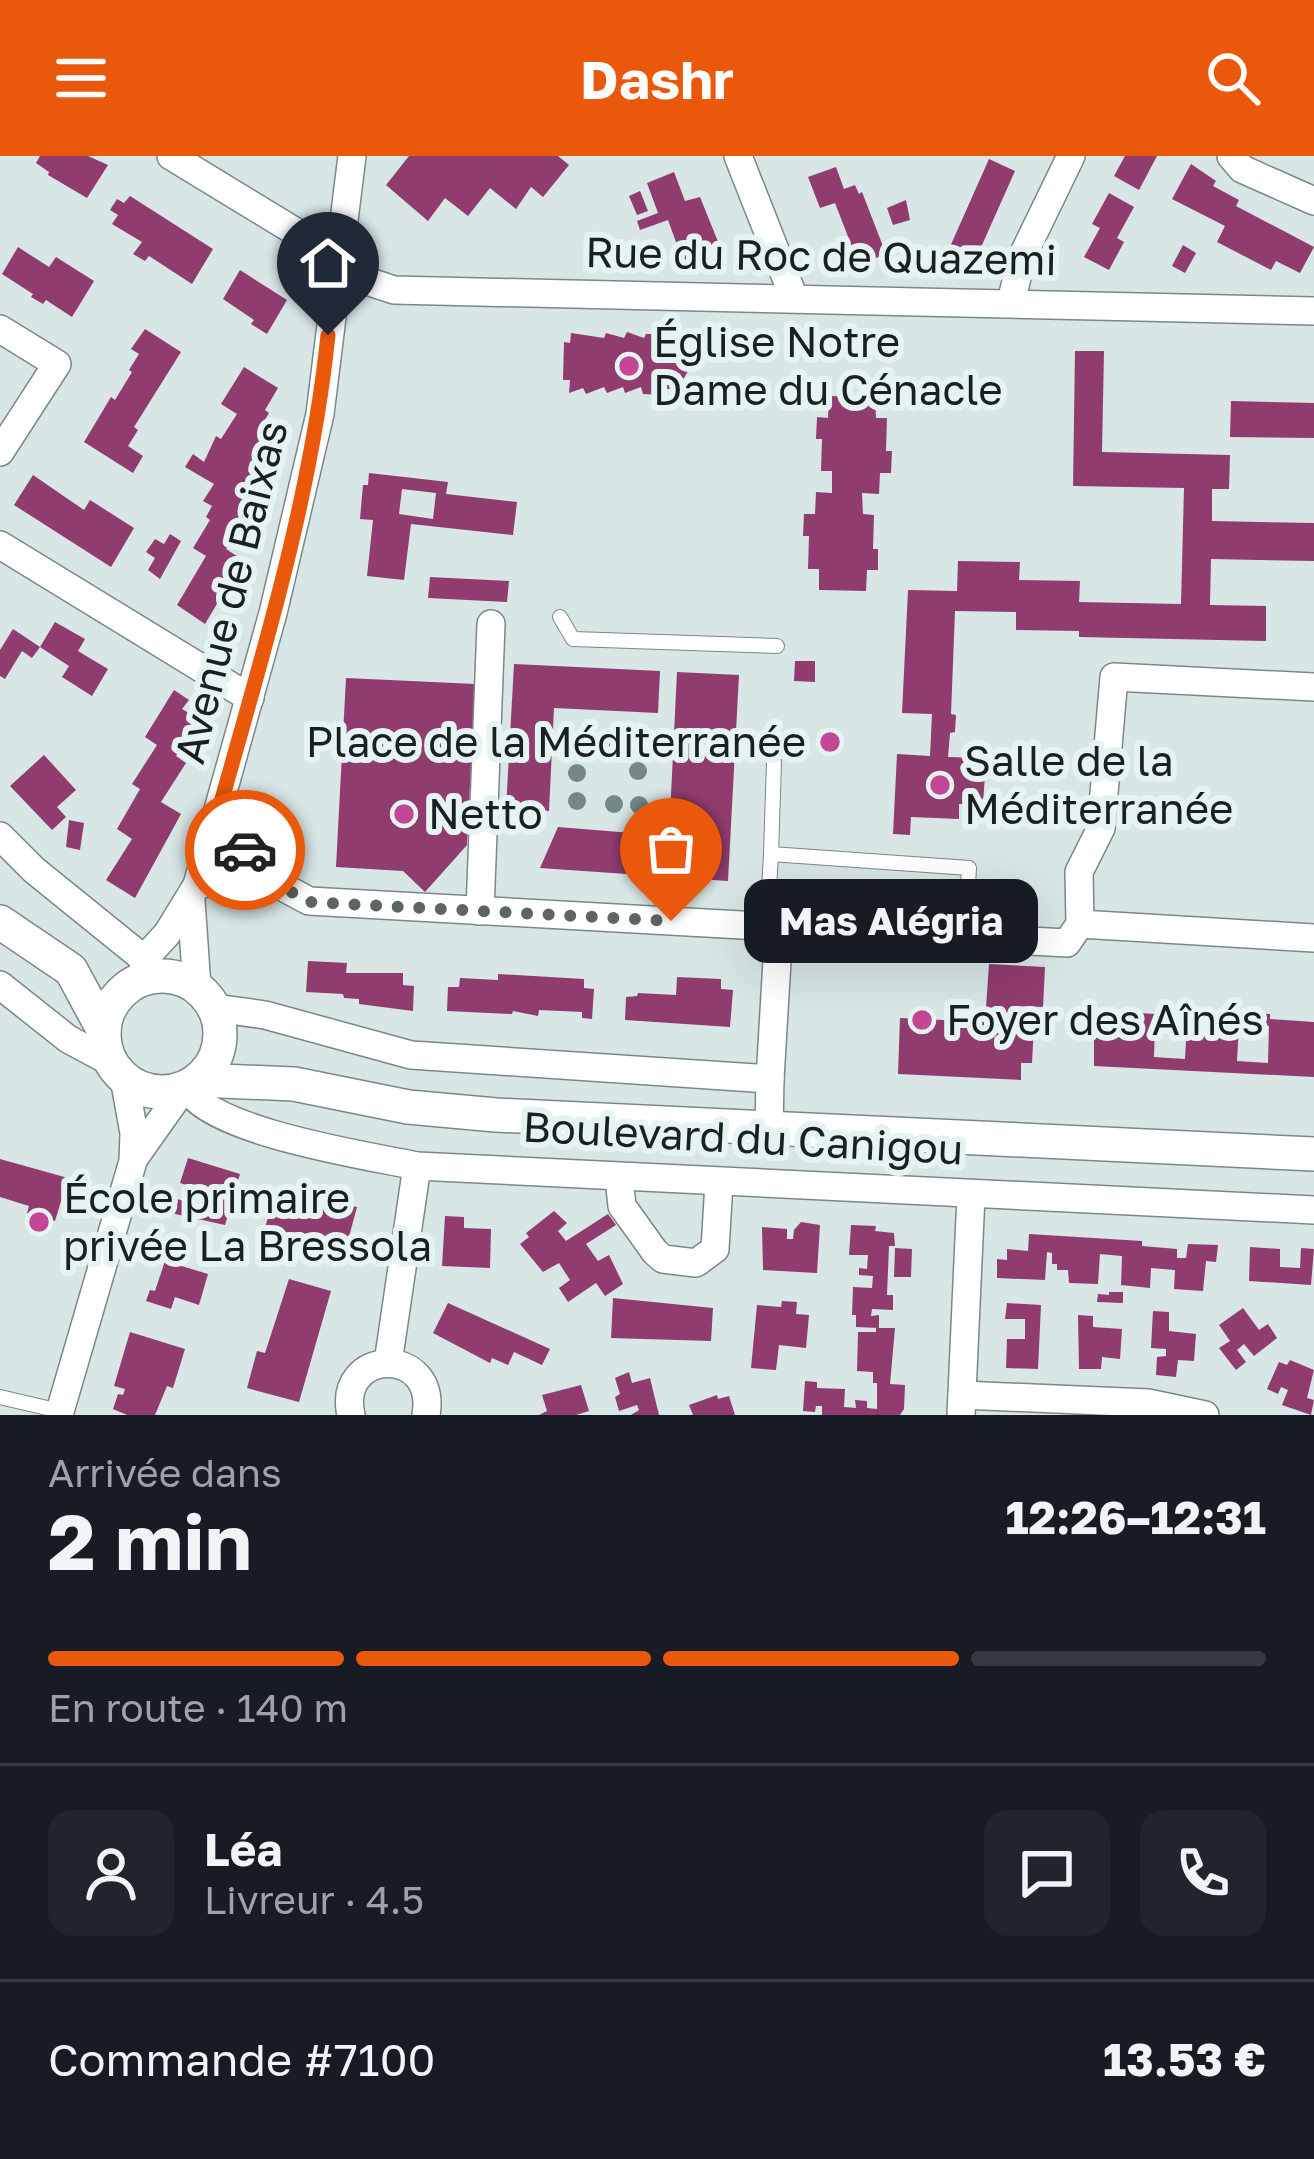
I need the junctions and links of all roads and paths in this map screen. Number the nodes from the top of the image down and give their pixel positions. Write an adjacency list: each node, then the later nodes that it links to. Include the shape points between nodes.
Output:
1 (171, 156): 7 (street, Rue du Roc de Quazemi)
2 (352, 156): 7 (street, Avenue de Baixas)
3 (738, 156): 8 (street)
4 (1071, 156): 9 (street, via 1022,257)
5 (1231, 156): 6 (street, via 1242,169)
6 (1314, 201)
7 (337, 257): 8 (street, Rue du Roc de Quazemi, via 361,278 394,290); 18 (street, Avenue de Baixas, via 320,414)
8 (794, 298): 9 (street, Rue du Roc de Quazemi)
9 (1011, 302): 10 (street, Rue du Roc de Quazemi)
10 (1314, 311)
11 (0, 328): 12 (street, via 57,364)
12 (0, 452)
13 (0, 544): 18 (street)
14 (560, 616): 16 (lane, via 572,639)
15 (491, 624): 26 (street)
16 (777, 646)
17 (1314, 686): 28 (street, via 1114,677 1101,828 1079,872)
18 (250, 698): 20 (street, Avenue de Baixas)
19 (774, 762): 22 (lane)
20 (215, 824): 23 (street); 24 (street, Avenue de Baixas)
21 (0, 836): 34 (street)
22 (771, 854): 29 (lane); 30 (lane, via 969,868)
23 (268, 879): 24 (street, via 248,876); 26 (street, via 309,902)
24 (194, 894): 34 (street, Avenue de Baixas); 36 (street, Avenue de Baixas)
25 (0, 898): 32 (street)
26 (480, 911): 29 (street)
27 (0, 922): 32 (street)
28 (1080, 924): 30 (street, via 1067,943); 31 (street)
29 (773, 926): 30 (street); 38 (street)
30 (964, 938)
31 (1314, 938)
32 (39, 945): 33 (street)
33 (71, 970): 34 (street); 37 (street)
34 (141, 973): 36 (street, via 180,978); 37 (street, via 113,1001)
35 (0, 985): 37 (street, via 68,1039)
36 (211, 1008): 38 (street, Boulevard du Canigou, via 411,1055); 39 (street, Boulevard du Canigou, via 254,1063); 40 (street, via 219,1048)
37 (113, 1057): 40 (street, via 152,1091); 43 (street, via 134,1133)
38 (770, 1079): 41 (street, Boulevard du Canigou)
39 (295, 1084): 40 (street, Boulevard du Canigou); 41 (street, Boulevard du Canigou, via 408,1108)
40 (189, 1085): 43 (street); 44 (street, Boulevard du Canigou, via 192,1098 219,1115 307,1144)
41 (770, 1129): 42 (street, Boulevard du Canigou)
42 (1314, 1154)
43 (133, 1161): 53 (street)
44 (417, 1166): 45 (street, Boulevard du Canigou); 49 (street)
45 (619, 1178): 46 (street, Boulevard du Canigou); 46 (street, via 622,1206 655,1252 697,1263 715,1249)
46 (719, 1183): 47 (street, Boulevard du Canigou)
47 (970, 1196): 48 (street, Boulevard du Canigou); 51 (street)
48 (1314, 1210)
49 (388, 1363): 54 (street, via 355,1381); 55 (street, via 420,1378)
50 (0, 1397): 53 (lane)
51 (962, 1405): 52 (street)
52 (1124, 1409): 56 (street, via 1148,1403)
53 (59, 1413)
54 (351, 1415)
55 (428, 1415)
56 (1205, 1415)

